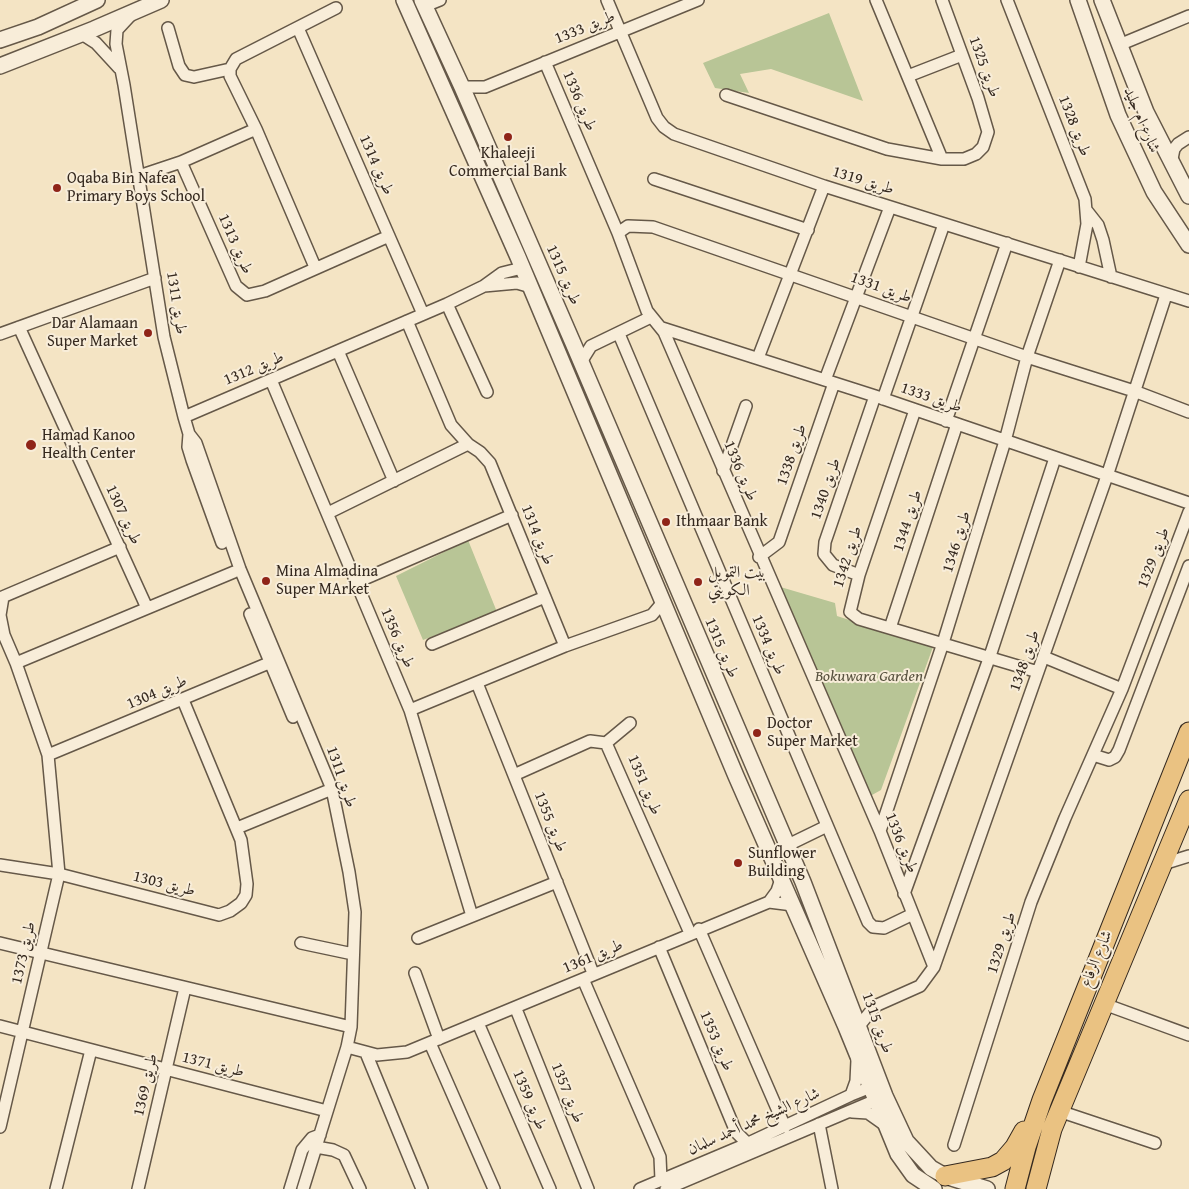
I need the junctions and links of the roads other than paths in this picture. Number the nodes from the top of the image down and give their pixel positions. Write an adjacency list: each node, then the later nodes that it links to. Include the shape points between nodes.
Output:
1 (97, 0): 20 (street)
2 (161, 0): 14 (street)
3 (404, 0): 53 (street, طريق 1315)
4 (440, 0): 12 (street)
5 (607, 0): 18 (street, طريق 1319)
6 (698, 0): 18 (street, طريق 1333)
7 (876, 0): 27 (street)
8 (942, 0): 22 (street, طريق 1325)
9 (1007, 0): 42 (street, طريق 1328)
10 (1078, 0): 48 (street, شارع ام جليد, via 1118,115 1154,192)
11 (1102, 0): 21 (street, شارع ام جليد)
12 (423, 3): 29 (street, طريق 1315)
13 (336, 8): 17 (street)
14 (137, 10): 19 (street); 26 (street, طريق 1311, via 117,30)
15 (1189, 16): 21 (street)
16 (168, 28): 25 (street, via 179,66 185,75 194,77)
17 (298, 28): 25 (street, via 236,58); 46 (street, طريق 1314)
18 (620, 32): 23 (street, طريق 1333); 39 (street, طريق 1319, via 657,118 669,131)
19 (82, 34): 24 (street); 26 (street, via 96,43)
20 (0, 40)
21 (1119, 45): 36 (street, شارع ام جليد)
22 (962, 55): 27 (street); 34 (street, طريق 1325, via 988,132 983,147 976,154 964,159)
23 (545, 62): 28 (street, طريق 1333); 45 (street, طريق 1336)
24 (0, 66)
25 (230, 69): 32 (street, via 230,76)
26 (121, 72): 37 (street, طريق 1311)
27 (908, 76): 34 (street)
28 (485, 86): 29 (street, طريق 1333); 31 (street, طريق 1333)
29 (462, 87): 31 (street, طريق 1315)
30 (726, 95): 34 (street, via 887,150)
31 (470, 105): 51 (street, طريق 1315)
32 (256, 129): 35 (street); 50 (street)
33 (1189, 137): 36 (street, via 1174,150)
34 (942, 159)
35 (181, 162): 37 (street); 50 (street, طريق 1313, via 236,286 247,295 264,291)
36 (1171, 164): 40 (street, شارع ام جليد)
37 (139, 176): 56 (street, طريق 1311)
38 (654, 180): 44 (street)
39 (824, 186): 41 (street, طريق 1319); 44 (street)
40 (1189, 196)
41 (890, 207): 43 (street, طريق 1319); 60 (street, طريق 1338)
42 (1087, 211): 52 (street, طريق 1328); 55 (street, via 1100,232)
43 (944, 224): 47 (street, طريق 1319); 65 (street, طريق 1340)
44 (808, 230): 54 (street)
45 (618, 233): 54 (street, طريق 1331, via 628,226 653,227); 64 (street, طريق 1336)
46 (389, 236): 50 (street, طريق 1313); 63 (street, طريق 1314)
47 (1007, 243): 49 (street, طريق 1319); 71 (street, طريق 1344)
48 (1189, 245)
49 (1060, 260): 52 (street, طريق 1319); 75 (street, طريق 1346)
50 (315, 267)
51 (540, 267): 53 (street); 72 (street, طريق 1315)
52 (1079, 267): 55 (street, طريق 1319)
53 (522, 268): 57 (street, طريق 1312, via 502,273); 58 (street, طريق 1315)
54 (790, 273): 60 (street, طريق 1331); 76 (street)
55 (1111, 277): 59 (street, طريق 1319)
56 (155, 278): 67 (street); 86 (street, طريق 1311, via 164,337)
57 (484, 286): 58 (street, طريق 1312, via 517,283); 62 (street, طريق 1312)
58 (531, 287): 107 (street, طريق 1315)
59 (1166, 295): 61 (street, طريق 1319); 80 (street, طريق 1348)
60 (857, 297): 65 (street, طريق 1331); 79 (street, طريق 1338)
61 (1189, 300)
62 (448, 304): 63 (street, طريق 1312); 81 (street)
63 (423, 314): 66 (street, طريق 1312)
64 (651, 317): 68 (street, طريق 1336); 70 (street)
65 (913, 317): 71 (street, طريق 1331); 82 (street, طريق 1340)
66 (407, 322): 74 (street, طريق 1312); 90 (street, طريق 1314, via 452,424)
67 (19, 326): 69 (street); 99 (street, طريق 1307)
68 (662, 328): 76 (street, طريق 1333); 92 (street, طريق 1336)
69 (0, 334)
70 (619, 334): 73 (street); 130 (street, طريق 1334)
71 (974, 338): 75 (street, طريق 1331); 87 (street, طريق 1344)
72 (573, 343): 73 (street); 77 (street, طريق 1315)
73 (597, 343): 77 (street, via 586,350)
74 (338, 351): 78 (street, طريق 1312); 94 (street)
75 (1027, 357): 80 (street, طريق 1331); 89 (street, طريق 1346)
76 (758, 358): 79 (street, طريق 1333)
77 (581, 362): 133 (street, طريق 1315)
78 (271, 380): 86 (street, طريق 1312); 97 (street, طريق 1356)
79 (830, 382): 82 (street, طريق 1333); 100 (street, طريق 1338, via 779,542)
80 (1134, 390): 85 (street, طريق 1331); 93 (street, طريق 1348)
81 (487, 392)
82 (879, 397): 84 (street, طريق 1333); 103 (street, طريق 1340, via 825,542 824,554 833,565)
83 (746, 406): 92 (street)
84 (915, 410): 87 (street, طريق 1333); 103 (street, طريق 1342)
85 (1189, 412)
86 (184, 417): 88 (street, طريق 1311)
87 (951, 422): 89 (street, طريق 1333); 109 (street, طريق 1344)
88 (189, 434): 102 (street, طريق 1311, via 192,460); 115 (street, طريق 1311, via 196,443)
89 (1005, 441): 91 (street, طريق 1333); 110 (street, طريق 1346)
90 (468, 444): 94 (street); 98 (street, طريق 1314, via 490,462)
91 (1055, 458): 93 (street, طريق 1333); 113 (street, طريق 1336)
92 (723, 471): 100 (street, طريق 1336)
93 (1107, 476): 95 (street, طريق 1333); 114 (street, طريق 1348)
94 (394, 481): 97 (street)
95 (1189, 503)
96 (1189, 512): 119 (street, طريق 1329)
97 (328, 513): 104 (street, طريق 1356)
98 (512, 515): 104 (street); 105 (street, طريق 1314)
99 (120, 547): 106 (street); 108 (street, طريق 1307)
100 (759, 557): 132 (street, طريق 1336)
101 (1189, 566): 126 (street, via 1119,750 1109,760)
102 (234, 572): 108 (street); 115 (street, طريق 1311)
103 (859, 576): 109 (street, طريق 1342, via 850,612 859,619)
104 (357, 582): 121 (street, طريق 1356)
105 (545, 597): 111 (street); 112 (street, طريق 1314)
106 (2, 598): 116 (street, via 1,624)
107 (663, 602): 112 (street, via 652,615); 138 (street, طريق 1315)
108 (147, 608): 116 (street)
109 (890, 628): 110 (street, طريق 1342)
110 (943, 643): 113 (street, طريق 1342); 132 (street, طريق 1346)
111 (432, 644)
112 (565, 646): 118 (street)
113 (990, 656): 117 (street, طريق 1342); 140 (street, طريق 1336)
114 (1044, 657): 117 (street, طريق 1348); 119 (street)
115 (274, 660): 120 (street, طريق 1304); 128 (street, طريق 1311)
116 (16, 663): 125 (street)
117 (1038, 672): 152 (street, طريق 1348)
118 (476, 683): 121 (street); 127 (street, طريق 1355)
119 (1122, 689): 126 (street, طريق 1329)
120 (182, 700): 125 (street, طريق 1304); 131 (street, طريق 1303)
121 (410, 710): 144 (street, طريق 1356)
122 (630, 724): 124 (street)
123 (1189, 732): 173 (main road, شارع الرفاع)
124 (606, 743): 127 (street, طريق 1351, via 590,741); 145 (street, طريق 1351)
125 (48, 755): 137 (street)
126 (1093, 755): 184 (street, طريق 1329, via 1032,902)
127 (514, 775): 139 (street, طريق 1355)
128 (328, 791): 131 (street); 151 (street, طريق 1311, via 348,864 355,912)
129 (1189, 800): 135 (main road, شارع الرفاع)
130 (827, 826): 133 (street); 143 (street, طريق 1334, via 870,924 884,928)
131 (237, 828): 137 (street, طريق 1303, via 245,856 246,895 230,911 219,915)
132 (880, 831): 140 (street, طريق 1336)
133 (788, 845): 159 (street, طريق 1315)
134 (1189, 856): 135 (street)
135 (1163, 864): 157 (main road, شارع الرفاع)
136 (0, 865): 137 (street, طريق 1303)
137 (59, 874): 150 (street, طريق 1373)
138 (781, 879): 141 (street); 142 (street, طريق 1315)
139 (557, 882): 144 (street); 154 (street, طريق 1355)
140 (904, 894): 143 (street, طريق 1336)
141 (769, 902): 142 (street, طريق 1361); 145 (street, طريق 1361)
142 (793, 905): 159 (street, طريق 1315)
143 (913, 914): 152 (street, طريق 1336)
144 (472, 916): 146 (street)
145 (695, 931): 149 (street, طريق 1361); 179 (street, طريق 1351)
146 (418, 938)
147 (0, 943): 150 (street)
148 (301, 944): 151 (street)
149 (659, 946): 154 (street, طريق 1361); 183 (street, طريق 1353, via 736,1132)
150 (41, 953): 156 (street); 163 (street, طريق 1373)
151 (353, 954): 162 (street, طريق 1311)
152 (934, 967): 159 (street, طريق 1348, via 920,986 875,1006 866,1005)
153 (416, 973): 165 (street)
154 (594, 973): 155 (street, طريق 1361)
155 (583, 979): 158 (street, طريق 1361); 186 (street)
156 (185, 988): 162 (street); 170 (street, طريق 1369)
157 (1104, 1004): 164 (street); 175 (main road, شارع الرفاع)
158 (516, 1009): 160 (street, طريق 1361); 198 (street, طريق 1357)
159 (853, 1022): 168 (street, طريق 1315); 171 (street, طريق 1315)
160 (478, 1024): 165 (street, طريق 1361); 197 (street, طريق 1359)
161 (0, 1026): 163 (street, طريق 1371)
162 (351, 1027): 166 (street, طريق 1311)
163 (22, 1032): 167 (street, طريق 1371); 178 (street, طريق 1373)
164 (1189, 1035)
165 (435, 1041): 169 (street, طريق 1361, via 397,1055); 196 (street)
166 (347, 1047): 169 (street, طريق 1361); 174 (street, طريق 1311)
167 (91, 1050): 170 (street, طريق 1371); 190 (street)
168 (856, 1051): 171 (street, طريق 1315); 172 (street, via 857,1073)
169 (366, 1053): 195 (street)
170 (167, 1070): 174 (street, طريق 1371); 191 (street, طريق 1369)
171 (878, 1092): 172 (street, شارع الشيخ محمد أحمد سلمان); 176 (street, شارع الشيخ محمد أحمد سلمان); 180 (street, طريق 1315); 188 (street, طريق 1315, via 906,1141)
172 (851, 1095): 179 (street, شارع الشيخ محمد أحمد سلمان)
173 (1042, 1100): 188 (main road, via 1015,1147 1003,1161); 202 (main road, شارع الرفاع)
174 (327, 1111): 181 (street, طريق 1311)
175 (1060, 1111): 182 (street); 203 (main road, شارع الرفاع)
176 (850, 1112): 177 (street, شارع الشيخ محمد أحمد سلمان); 180 (street, via 873,1116)
177 (819, 1124): 189 (street, شارع الشيخ محمد أحمد سلمان); 200 (street)
178 (0, 1127)
179 (785, 1127): 183 (street, شارع الشيخ محمد أحمد سلمان)
180 (886, 1127): 188 (street, طريق 1315, via 906,1167 921,1181)
181 (320, 1135): 185 (street, طريق 1311); 192 (street, via 312,1138 302,1150)
182 (1155, 1143)
183 (748, 1144): 187 (street, شارع الشيخ محمد أحمد سلمان)
184 (954, 1145)
185 (316, 1148): 193 (street, طريق 1311); 194 (street, via 333,1150 344,1156)
186 (660, 1157): 187 (street); 189 (street)
187 (680, 1173): 189 (street, شارع الشيخ محمد أحمد سلمان)
188 (939, 1183): 201 (street, طريق 1315)
189 (664, 1185): 199 (street, شارع الشيخ محمد أحمد سلمان)
190 (56, 1189)
191 (138, 1189)
192 (290, 1189)
193 (303, 1189)
194 (360, 1189)
195 (422, 1189)
196 (494, 1189)
197 (550, 1189)
198 (588, 1189)
199 (640, 1189)
200 (832, 1189)
201 (987, 1189)
202 (1015, 1189)
203 (1036, 1189)

